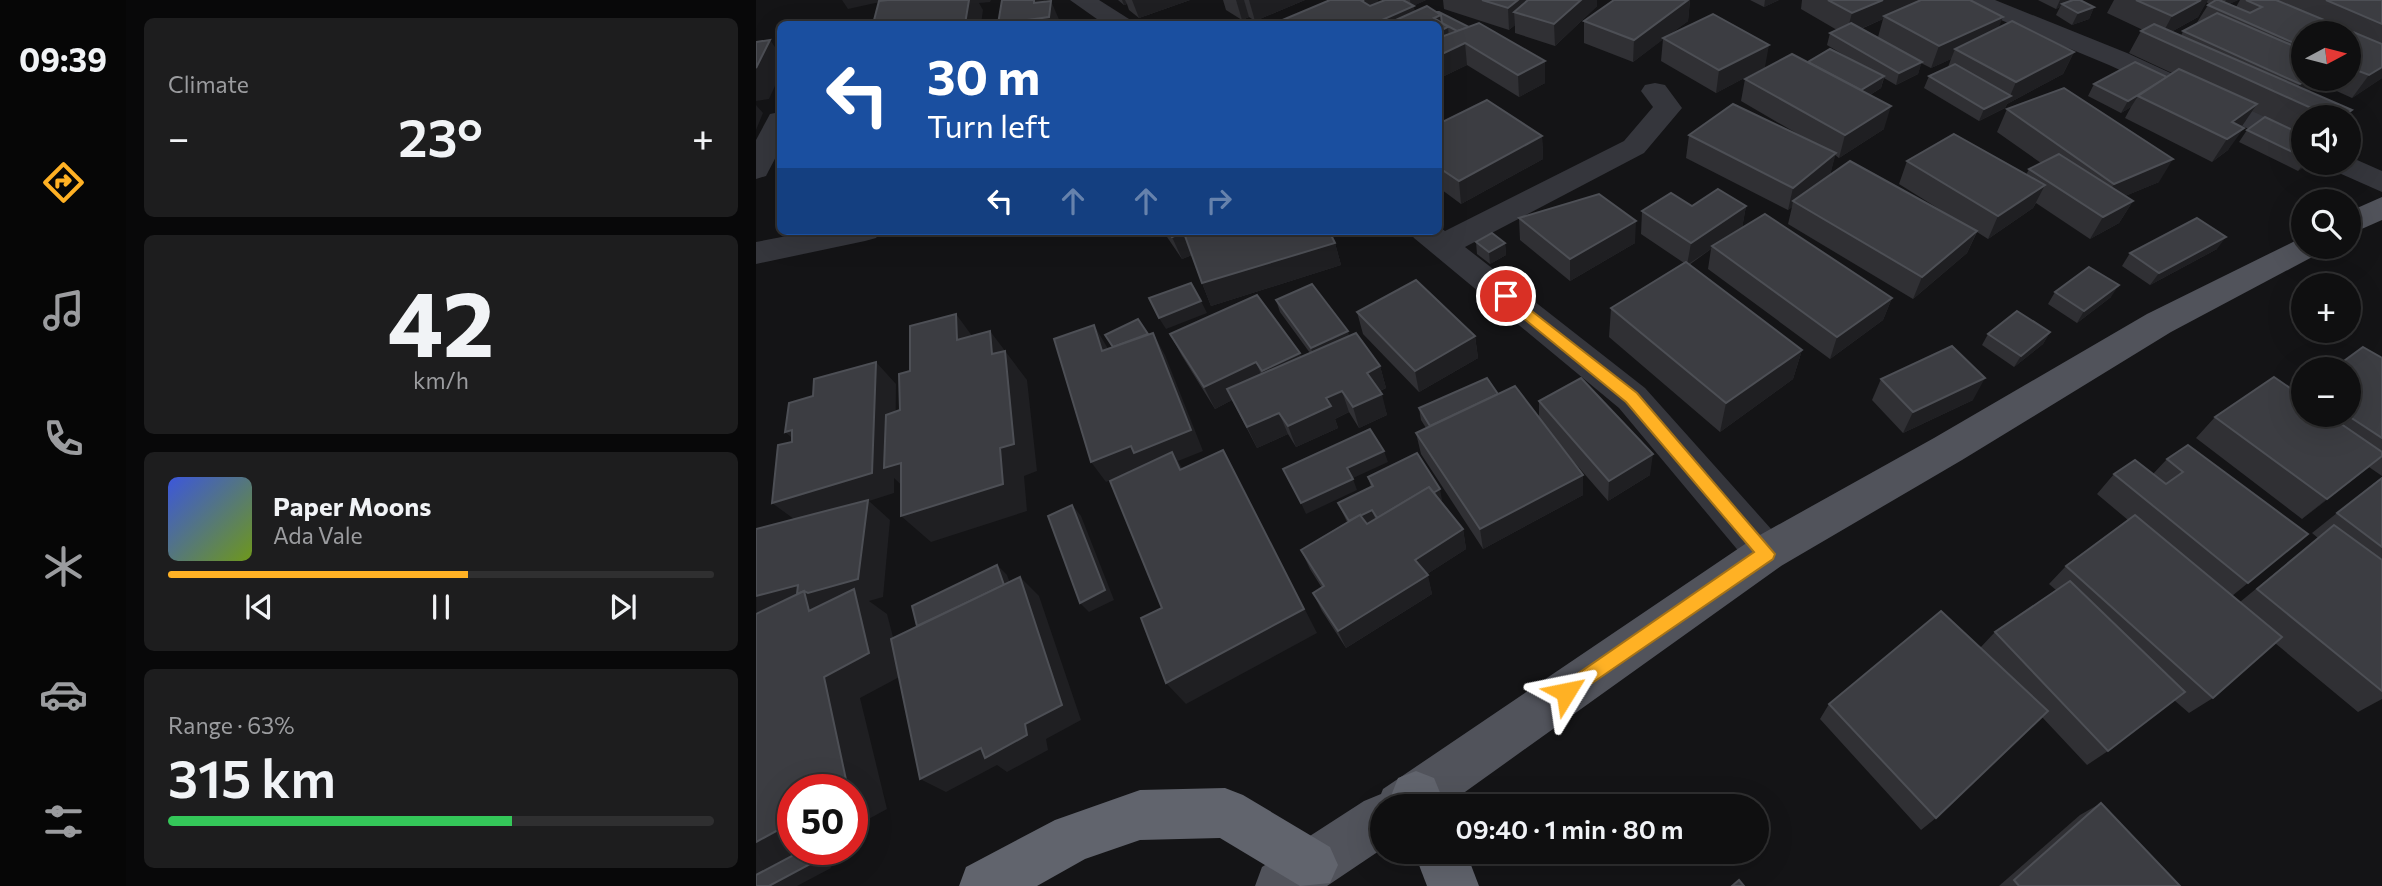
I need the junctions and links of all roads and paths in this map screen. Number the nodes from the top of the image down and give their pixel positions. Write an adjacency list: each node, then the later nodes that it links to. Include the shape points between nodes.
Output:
1 (1082, 0): 3 (street)
2 (1974, 0): 6 (street, via 2118,59)
3 (1115, 21)
4 (1655, 91): 12 (street, via 1668,108 1634,147)
5 (777, 126): 7 (street)
6 (2291, 139)
7 (756, 170)
8 (2361, 173): 9 (street)
9 (2382, 183)
10 (2382, 208): 11 (main road)
11 (2361, 218)
12 (1442, 234)
13 (845, 235): 15 (street)
14 (1434, 238): 17 (street, via 1632,398)
15 (756, 253)
16 (2291, 254): 17 (main road, via 2159,323)
17 (1766, 554): 18 (main road)
18 (1424, 794)
19 (1370, 829): 21 (main road)
20 (1445, 864): 23 (highway)
21 (1297, 875): 22 (highway, via 1224,813 1140,815 1073,838)
22 (985, 886)
23 (1454, 886)

